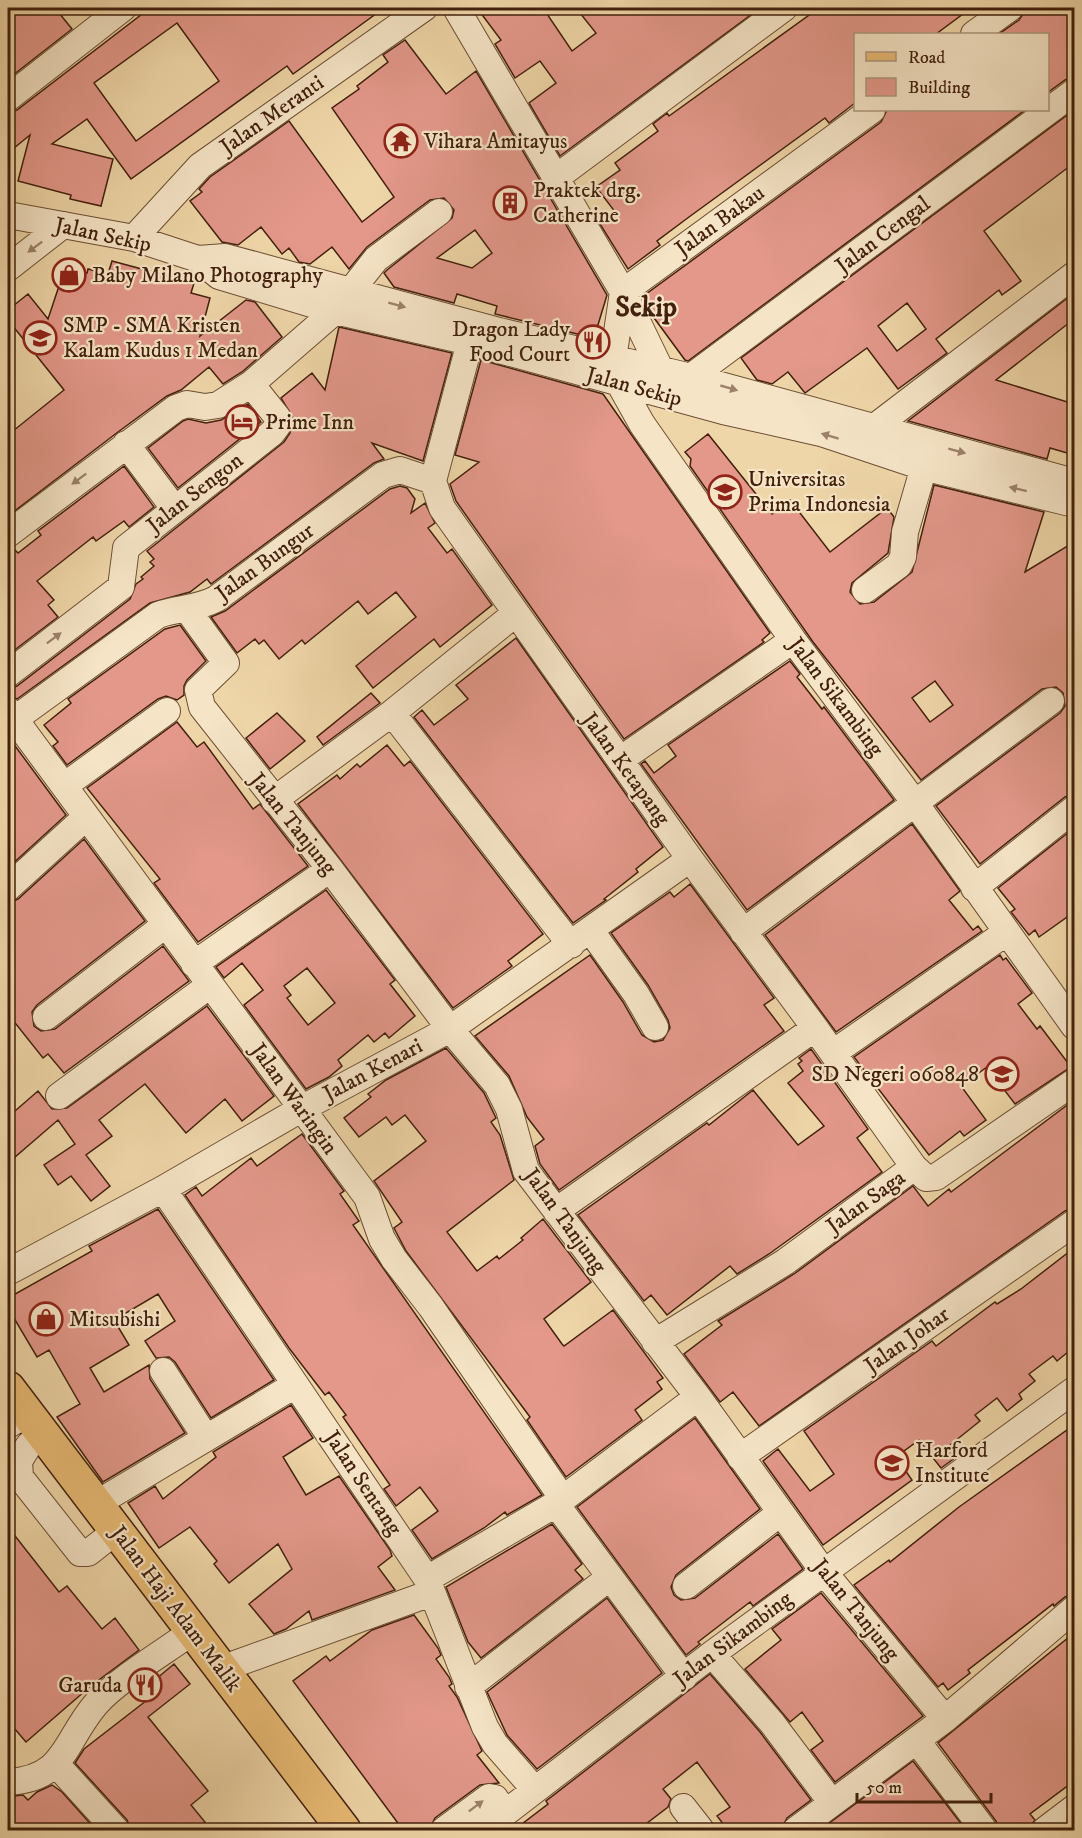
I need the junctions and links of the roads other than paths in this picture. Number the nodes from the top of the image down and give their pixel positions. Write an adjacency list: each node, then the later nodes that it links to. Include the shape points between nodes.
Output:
1 (123, 8): 8 (street)
2 (424, 8): 16 (street, Jalan Meranti, via 200,166)
3 (456, 8): 12 (street)
4 (784, 8): 12 (street)
5 (1010, 8): 6 (street)
6 (975, 33)
7 (1074, 92): 11 (street, Jalan Cengal)
8 (8, 98)
9 (871, 111): 19 (street, Jalan Bakau)
10 (1048, 111): 24 (street, Jalan Cengal)
11 (1049, 111)
12 (557, 177): 19 (street)
13 (10, 212): 15 (street, Jalan Sekip)
14 (439, 212): 20 (street, via 376,259)
15 (63, 225): 16 (street, Jalan Sekip); 17 (street, one-way to 17)
16 (134, 238): 20 (street, Jalan Sekip, via 198,259 225,257)
17 (8, 268)
18 (1074, 275): 27 (street)
19 (623, 292): 22 (street); 23 (street)
20 (343, 302): 21 (street, Jalan Sekip); 23 (street, Jalan Sekip, one-way to 23); 25 (street)
21 (470, 342): 23 (street, Jalan Sekip); 30 (street)
22 (663, 370): 23 (street, Jalan Sekip); 24 (street, Jalan Sekip); 26 (street)
23 (616, 371): 26 (street, Jalan Sekip); 38 (street, Jalan Sikambing, via 663,456)
24 (691, 377): 27 (street, Jalan Sekip, one-way to 27)
25 (251, 384): 28 (street, via 218,405 187,404 176,408); 33 (street, Jalan Sengon, via 278,418 278,424 272,433)
26 (670, 397): 27 (street, Jalan Sekip, one-way to 26, via 821,433)
27 (869, 438): 29 (street, Jalan Sekip)
28 (126, 444): 33 (street); 34 (street, one-way to 34)
29 (927, 455): 31 (street, Jalan Sekip, one-way to 31); 32 (street, Jalan Sekip, one-way to 29); 35 (street, via 905,532 903,557 899,565)
30 (433, 480): 36 (street, Jalan Bungur, via 400,470 383,475 216,599); 37 (street, Jalan Ketapang, via 442,508)
31 (1074, 482)
32 (1074, 504)
33 (174, 508): 39 (street, Jalan Sengon, one-way to 33, via 121,586 126,548)
34 (8, 534)
35 (865, 590)
36 (187, 609): 43 (street, Jalan Bungur, via 158,615); 46 (street, Jalan Tanjung, via 223,656 225,665 198,690 199,702)
37 (515, 614): 42 (street); 44 (street, Jalan Ketapang)
38 (793, 640): 44 (street); 47 (street, Jalan Sikambing)
39 (8, 674)
40 (1051, 701): 47 (street)
41 (167, 711): 45 (street)
42 (392, 712): 46 (street); 57 (street)
43 (10, 717): 45 (street, Jalan Waringin)
44 (620, 760): 50 (street, Jalan Ketapang)
45 (64, 786): 49 (street, Jalan Waringin)
46 (274, 800): 51 (street, Jalan Tanjung)
47 (915, 803): 53 (street, Jalan Sikambing); 55 (street)
48 (1074, 808): 53 (street)
49 (85, 818): 52 (street); 54 (street, Jalan Waringin)
50 (690, 859): 55 (street, Jalan Ketapang); 57 (street, Jalan Kenari)
51 (330, 869): 58 (street); 64 (street, Jalan Tanjung)
52 (8, 888)
53 (974, 888): 56 (street, Jalan Sikambing)
54 (165, 925): 58 (street, Jalan Waringin); 60 (street)
55 (743, 932): 63 (street, Jalan Ketapang)
56 (1007, 932): 61 (street, Jalan Sikambing); 65 (street)
57 (581, 938): 62 (street, via 630,986); 64 (street, Jalan Kenari)
58 (194, 964): 59 (street, Jalan Waringin)
59 (210, 985): 67 (street); 68 (street, Jalan Waringin)
60 (46, 1017)
61 (1074, 1026)
62 (655, 1027)
63 (815, 1028): 65 (street, Jalan Ketapang); 71 (street)
64 (450, 1029): 68 (street, Jalan Kenari); 71 (street, Jalan Tanjung, via 504,1095 526,1171)
65 (833, 1053): 69 (street, Jalan Ketapang)
66 (1074, 1082): 69 (street, Jalan Saga, via 936,1177 926,1178)
67 (59, 1096)
68 (301, 1109): 70 (street, Jalan Kenari); 83 (street, Jalan Waringin, via 367,1197 382,1239 394,1259 431,1307)
69 (914, 1167): 74 (street, Jalan Saga, via 785,1262)
70 (163, 1190): 73 (street, Jalan Kenari); 76 (street, Jalan Sentang)
71 (555, 1211): 74 (street, Jalan Tanjung)
72 (1074, 1223): 82 (street, Jalan Johar)
73 (8, 1272)
74 (655, 1342): 79 (street, Jalan Tanjung)
75 (163, 1371): 81 (street)
76 (295, 1385): 81 (street); 89 (street, Jalan Sentang)
77 (8, 1388): 80 (main road, Jalan Haji Adam Malik)
78 (1074, 1390): 87 (street, Jalan Sikambing)
79 (698, 1397): 82 (street, Jalan Tanjung); 83 (street)
80 (26, 1424): 84 (main road, Jalan Haji Adam Malik); 86 (street, via 30,1445 19,1461 20,1477 80,1553 88,1553)
81 (206, 1438): 84 (street)
82 (740, 1458): 85 (street, Jalan Tanjung)
83 (560, 1502): 88 (street, Jalan Waringin); 89 (street)
84 (96, 1504): 86 (main road, Jalan Haji Adam Malik)
85 (780, 1513): 87 (street, Jalan Tanjung); 90 (street)
86 (116, 1531): 92 (main road, Jalan Haji Adam Malik)
87 (823, 1571): 93 (street, Jalan Sikambing); 97 (street, Jalan Tanjung)
88 (610, 1577): 95 (street, Jalan Waringin); 96 (street)
89 (429, 1586): 94 (street); 96 (street, Jalan Sentang)
90 (686, 1586)
91 (1074, 1609): 97 (street)
92 (193, 1631): 94 (main road, Jalan Haji Adam Malik); 99 (street, via 96,1703)
93 (711, 1654): 95 (street, Jalan Sikambing); 102 (street, via 772,1723)
94 (221, 1669): 106 (main road, Jalan Haji Adam Malik)
95 (684, 1677): 101 (street, Jalan Sikambing)
96 (468, 1687): 101 (street, Jalan Sentang, via 495,1744)
97 (945, 1719): 98 (street)
98 (916, 1741): 102 (street); 112 (street)
99 (56, 1764): 100 (street, via 40,1777); 107 (street)
100 (8, 1782)
101 (535, 1790): 105 (street, Jalan Sikambing)
102 (832, 1803): 111 (street)
103 (683, 1807): 110 (street)
104 (1074, 1808): 113 (street)
105 (505, 1813): 108 (street, one-way to 105, via 489,1797 495,1798); 109 (street, Jalan Sikambing)
106 (341, 1829)
107 (116, 1830)
108 (444, 1830)
109 (483, 1830)
110 (701, 1830)
111 (796, 1830)
112 (984, 1830)
113 (1045, 1830)

